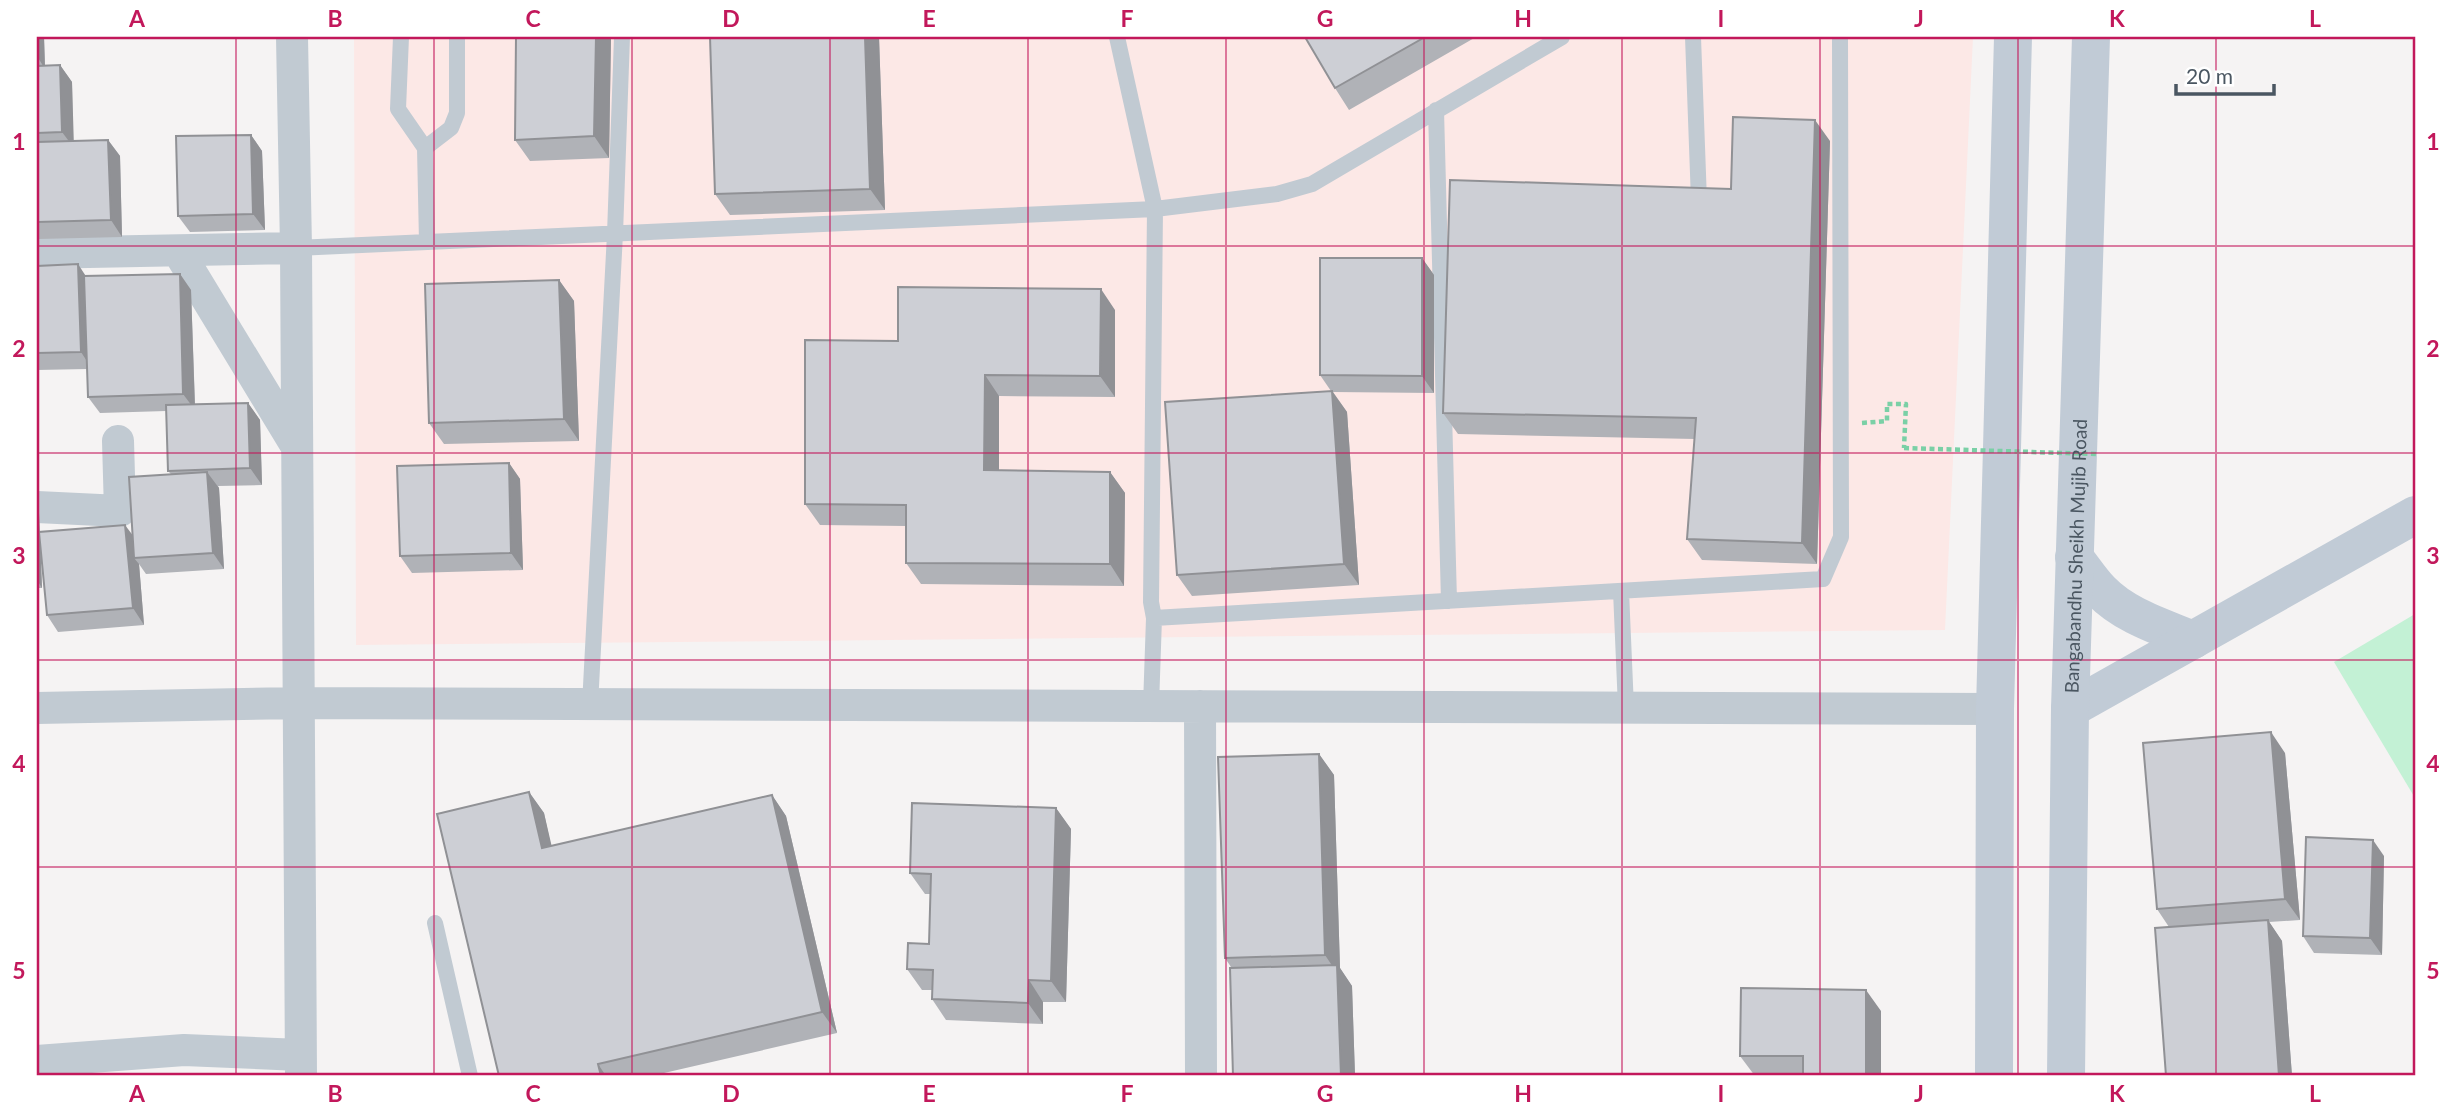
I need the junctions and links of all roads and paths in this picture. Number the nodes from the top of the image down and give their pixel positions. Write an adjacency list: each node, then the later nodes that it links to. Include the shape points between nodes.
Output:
1 (292, 37): 17 (street)
2 (401, 37): 12 (lane, via 398,109)
3 (457, 37): 12 (lane, via 457,113 451,128)
4 (622, 37): 15 (lane)
5 (1117, 37): 14 (lane)
6 (1562, 37): 11 (lane)
7 (1693, 37): 13 (lane)
8 (1840, 37): 20 (lane)
9 (2014, 37): 37 (main road)
10 (2091, 37): 26 (main road, Bangabandhu Sheikh Mujib Road)
11 (1436, 110): 14 (lane, via 1312,184 1257,197); 28 (lane)
12 (425, 148): 16 (lane)
13 (1699, 201)
14 (1155, 209): 15 (lane); 29 (lane)
15 (615, 234): 16 (lane); 32 (lane)
16 (427, 242): 17 (lane)
17 (296, 248): 18 (street); 22 (street)
18 (178, 251): 19 (street); 22 (street)
19 (37, 253)
20 (1841, 425): 23 (path, bridge, via 1887,421 1887,404 1906,404 1905,447); 27 (lane, via 1841,537 1823,579)
21 (118, 441): 24 (street, via 120,511)
22 (297, 448): 31 (street)
23 (2096, 454)
24 (37, 507)
25 (2415, 515): 30 (main road)
26 (2074, 557): 30 (main road, via 2102,592 2120,606); 38 (main road, Bangabandhu Sheikh Mujib Road)
27 (1621, 591): 28 (lane); 36 (lane)
28 (1449, 601): 29 (lane)
29 (1154, 618): 33 (lane)
30 (2193, 640): 38 (main road)
31 (299, 703): 32 (street); 35 (street); 41 (street)
32 (590, 705): 33 (street)
33 (1151, 706): 34 (street)
34 (1199, 706): 36 (street); 43 (street)
35 (37, 708)
36 (1626, 708): 37 (street)
37 (1995, 709): 44 (main road)
38 (2070, 709): 45 (main road, Bangabandhu Sheikh Mujib Road)
39 (435, 923): 42 (lane)
40 (37, 1061): 41 (street, via 184,1050)
41 (300, 1066)
42 (471, 1076)
43 (1201, 1076)
44 (1994, 1076)
45 (2066, 1076)

